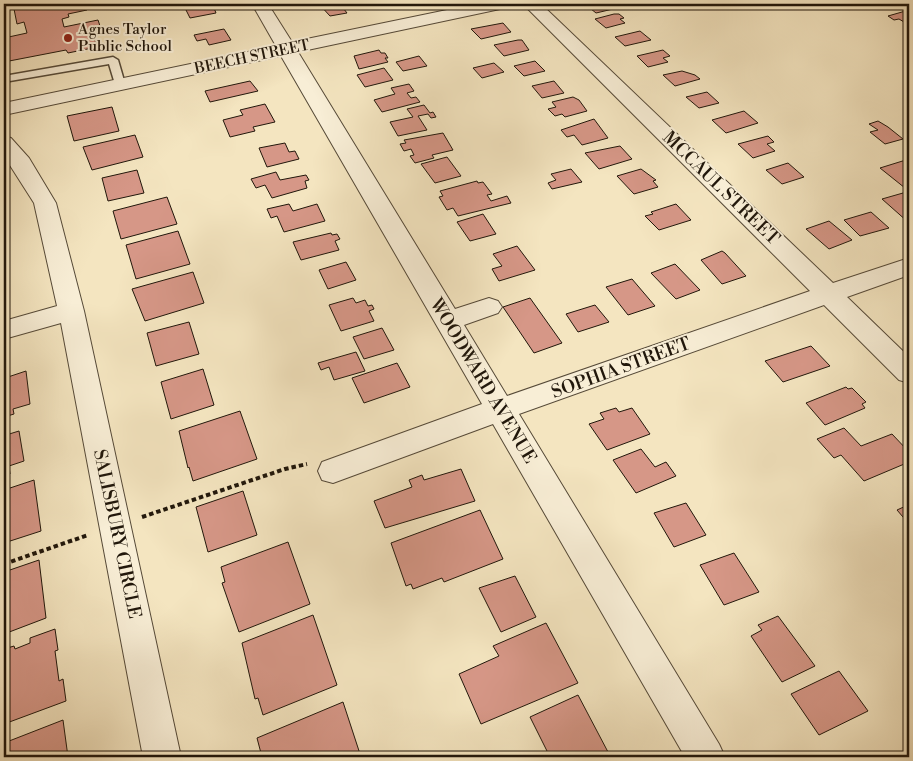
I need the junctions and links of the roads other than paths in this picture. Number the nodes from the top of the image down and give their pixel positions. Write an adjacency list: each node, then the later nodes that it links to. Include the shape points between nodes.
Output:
1 (260, 4): 4 (street, WOODWARD AVENUE)
2 (500, 4): 4 (street, BEECH STREET)
3 (531, 4): 10 (street, MCCAUL STREET)
4 (288, 50): 6 (street, BEECH STREET); 13 (street, WOODWARD AVENUE)
5 (4, 79): 6 (lane, via 112,60)
6 (120, 84): 7 (street, BEECH STREET)
7 (4, 109)
8 (4, 142): 12 (street, SALISBURY CIRCLE, via 45,203)
9 (909, 266): 10 (street, SOPHIA STREET)
10 (828, 294): 15 (street, MCCAUL STREET); 16 (street, SOPHIA STREET)
11 (489, 307): 13 (street)
12 (72, 311): 14 (street); 18 (street, SALISBURY CIRCLE)
13 (448, 321): 16 (street, WOODWARD AVENUE)
14 (4, 330)
15 (909, 374)
16 (501, 411): 17 (street, SOPHIA STREET); 19 (street, WOODWARD AVENUE)
17 (333, 471)
18 (162, 757)
19 (706, 757)

